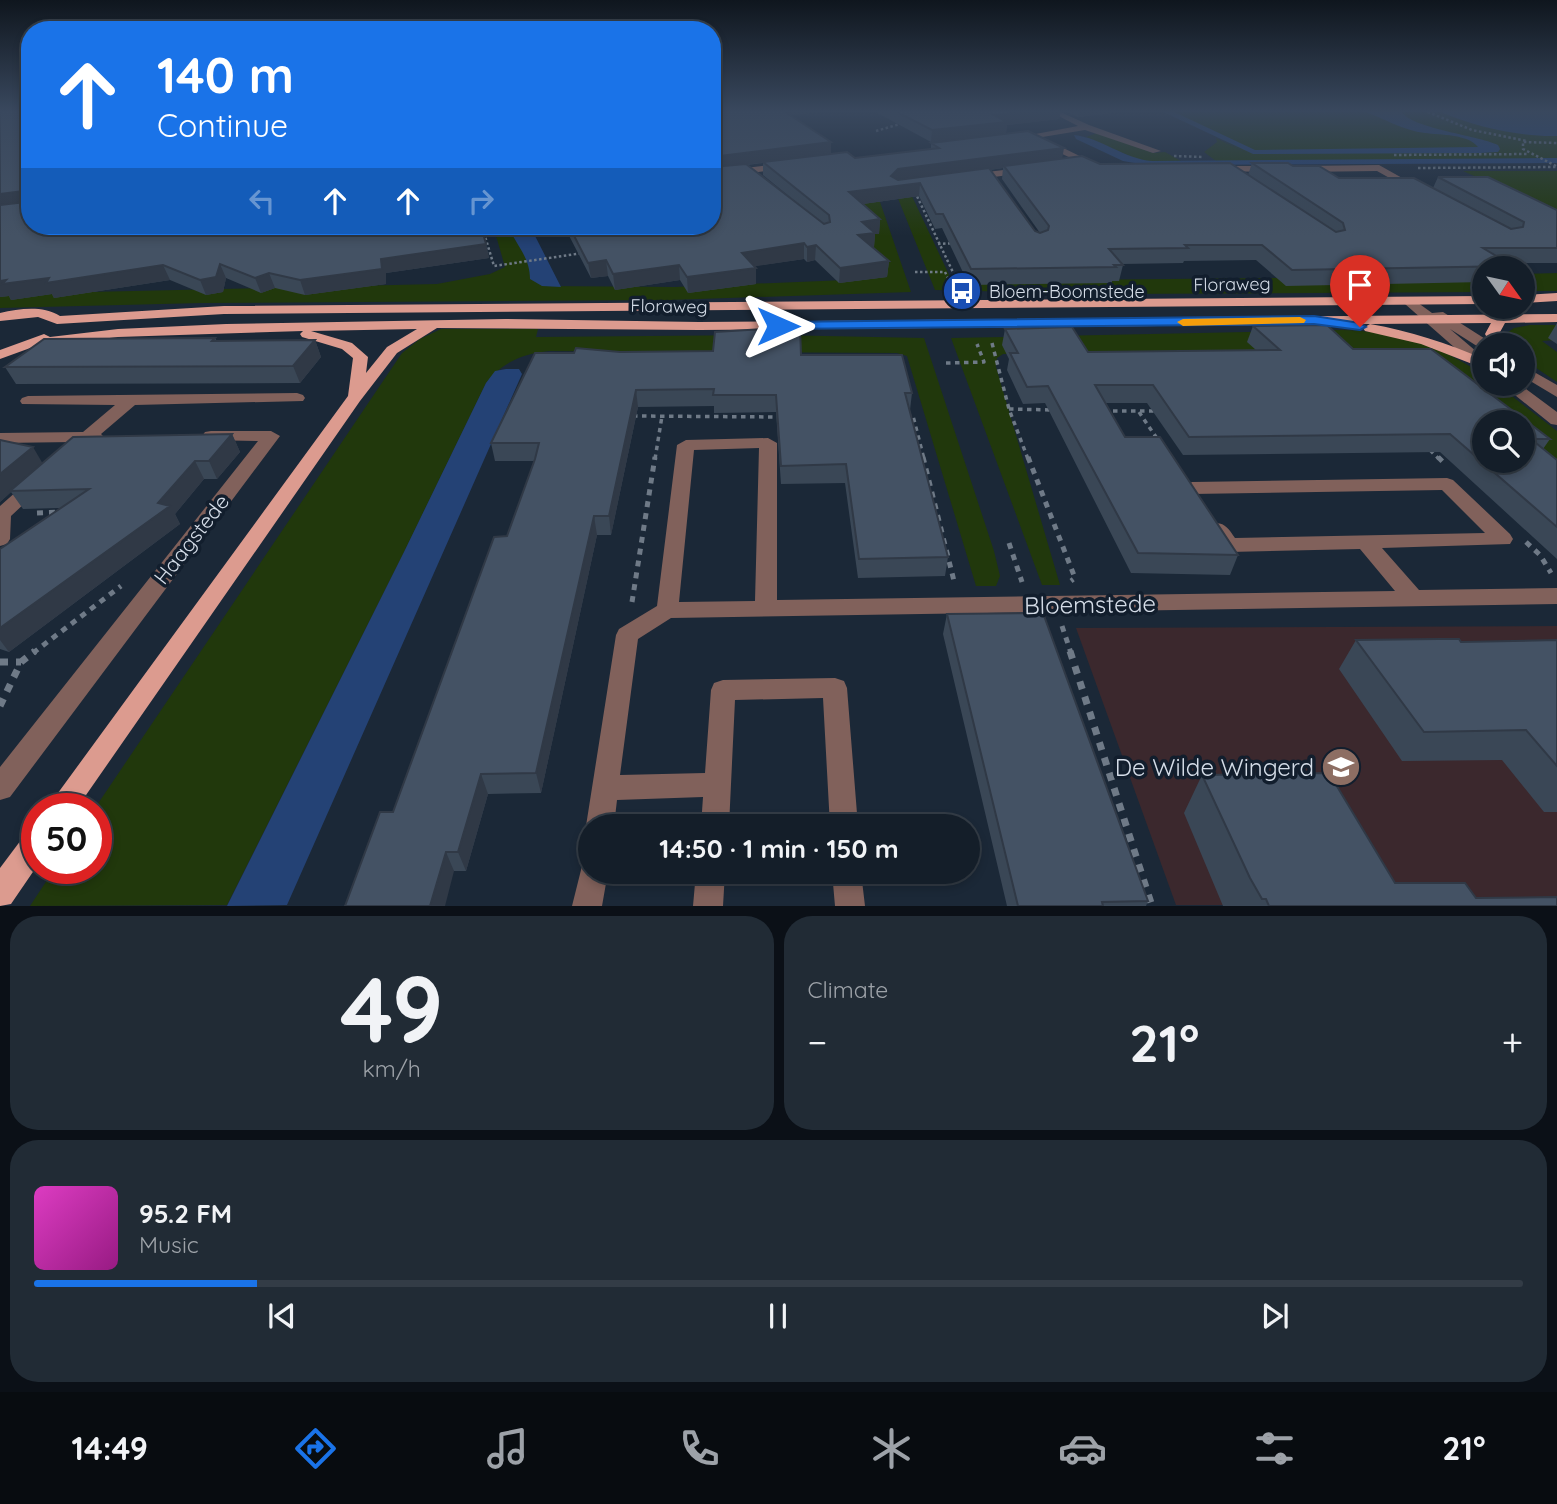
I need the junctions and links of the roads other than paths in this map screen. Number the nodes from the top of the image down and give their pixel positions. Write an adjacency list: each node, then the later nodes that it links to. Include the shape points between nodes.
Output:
1 (1066, 152): 2 (street)
2 (1086, 162): 4 (street); 6 (street)
3 (796, 165): 10 (street)
4 (1058, 165)
5 (1045, 167): 13 (street)
6 (1107, 169)
7 (1227, 169): 8 (street); 11 (street); 16 (street)
8 (1282, 169)
9 (1296, 169): 18 (street, via 1379,168)
10 (748, 170): 12 (street); 15 (street)
11 (1208, 170)
12 (721, 174)
13 (990, 175): 14 (street); 17 (street)
14 (964, 178)
15 (759, 179)
16 (1243, 181)
17 (1002, 191)
18 (1428, 195)
19 (1557, 297): 20 (main road)
20 (1535, 298)
21 (1410, 300): 22 (main road, Floraweg); 23 (main road, Floraweg); 28 (street)
22 (1472, 300)
23 (510, 310): 29 (main road, Floraweg, via 223,310); 31 (main road, via 454,318)
24 (0, 317): 29 (main road, Floraweg, via 34,314 52,315)
25 (1472, 318): 28 (main road, Floraweg)
26 (1535, 318): 27 (main road, Floraweg)
27 (1557, 318)
28 (1437, 319): 30 (main road, Floraweg); 33 (street); 35 (street)
29 (57, 320): 34 (main road, via 57,328 48,337)
30 (1314, 320): 31 (main road, Floraweg); 37 (main road, via 1406,333)
31 (433, 326): 32 (main road, Floraweg); 42 (main road, via 392,350)
32 (273, 329): 34 (main road, Floraweg, via 118,333); 42 (main road, via 317,335 347,346 361,357)
33 (1472, 338)
34 (33, 344): 36 (main road)
35 (1472, 354)
36 (0, 355)
37 (1472, 359)
38 (1535, 378): 39 (street)
39 (1557, 392)
40 (1525, 396): 45 (street)
41 (297, 398): 43 (street)
42 (354, 398): 63 (main road)
43 (131, 400): 44 (street); 46 (street)
44 (28, 401)
45 (1557, 420)
46 (88, 437): 47 (street); 49 (street); 51 (street)
47 (114, 437)
48 (192, 437): 61 (street, Haagstede, via 271,436)
49 (0, 438)
50 (1159, 442): 53 (street)
51 (69, 454)
52 (50, 471): 54 (street, via 2,514)
53 (1192, 488): 55 (street, via 1229,545); 55 (street, via 1447,484 1503,539)
54 (0, 539)
55 (1365, 542): 57 (street)
56 (1557, 596): 57 (street, Bloemstede)
57 (1414, 599): 58 (street, Bloemstede)
58 (766, 607): 59 (street, Bloemstede); 59 (street, via 768,443 686,445)
59 (667, 610): 62 (street, via 627,635)
60 (718, 785): 62 (street); 65 (street); 66 (street, via 723,690 835,688)
61 (0, 788)
62 (606, 788): 64 (street)
63 (72, 793)
64 (602, 814)
65 (716, 814)
66 (843, 814)
67 (21, 864): 71 (main road)
68 (591, 884): 72 (street)
69 (710, 884): 73 (street)
70 (848, 884): 74 (street)
71 (0, 893)
72 (587, 905)
73 (708, 905)
74 (850, 905)

